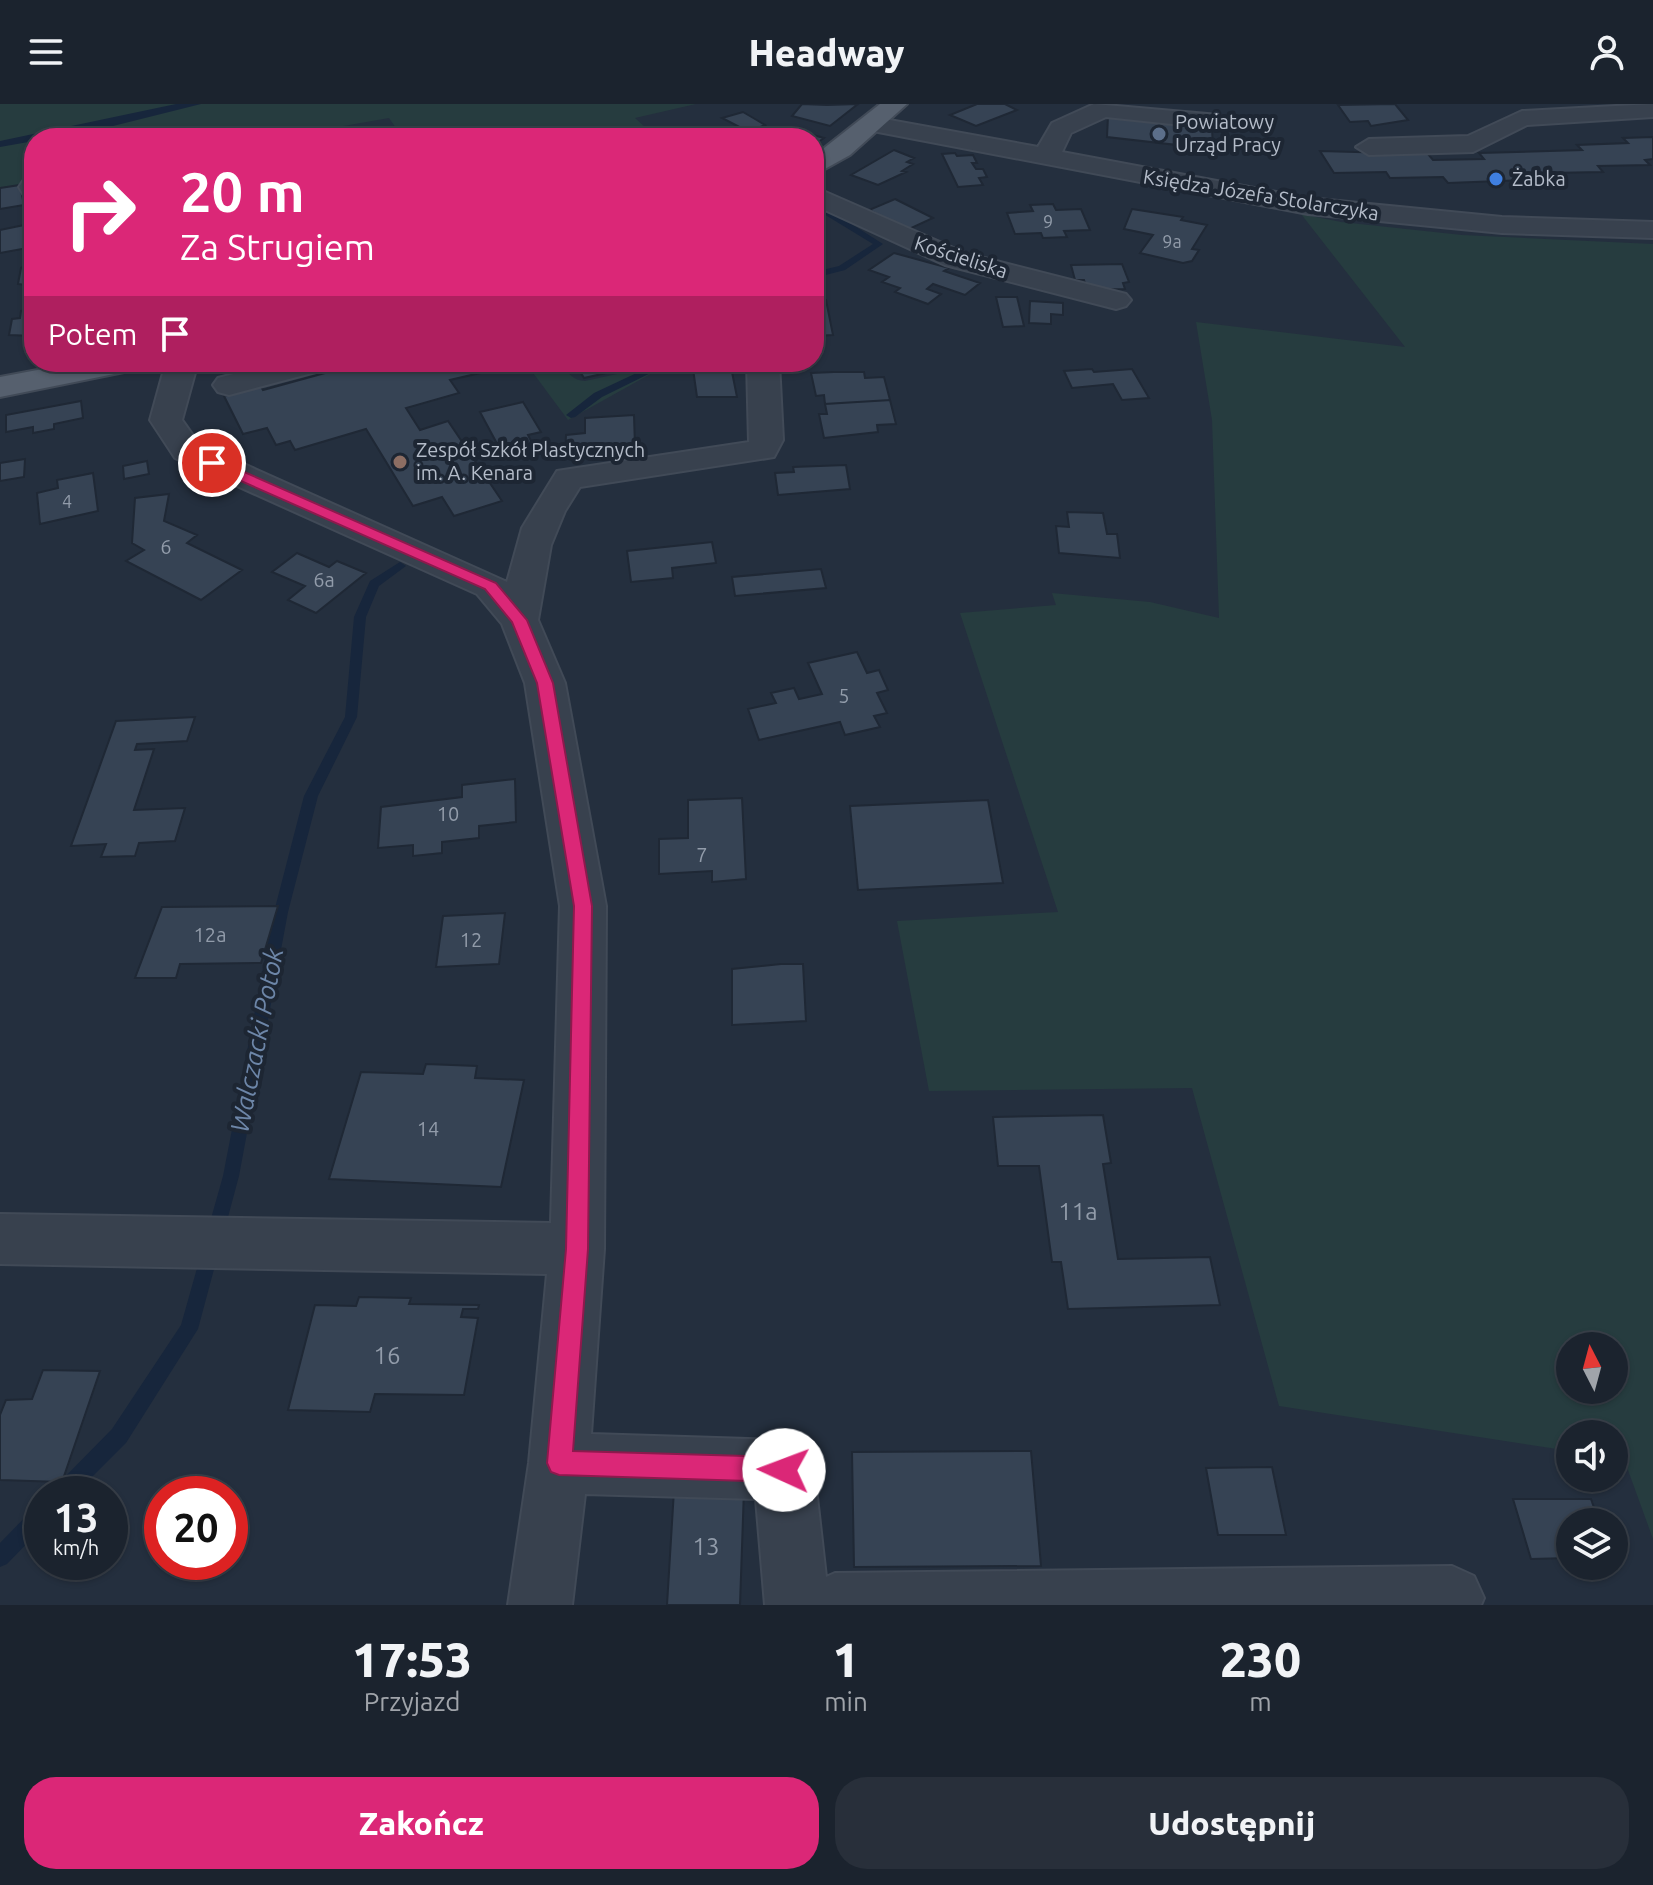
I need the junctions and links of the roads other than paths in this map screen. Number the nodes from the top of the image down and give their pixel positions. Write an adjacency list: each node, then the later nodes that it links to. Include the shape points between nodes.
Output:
1 (895, 104): 4 (main road)
2 (1653, 110): 5 (street, via 1522,118 1473,144)
3 (1219, 122): 6 (street, via 1103,109 1061,128)
4 (873, 124): 6 (street, Księdza Józefa Stolarczyka); 7 (main road)
5 (1369, 147)
6 (1046, 158): 9 (street, Księdza Józefa Stolarczyka, via 1333,210 1489,224)
7 (824, 160)
8 (824, 200): 10 (street, Kościeliska, via 955,259)
9 (1653, 230)
10 (1116, 300)
11 (77, 372): 16 (main road)
12 (179, 372): 17 (street, via 166,420 187,451 490,586)
13 (278, 372): 15 (street)
14 (763, 372): 17 (street, via 762,450 569,478 550,501 530,546)
15 (229, 385)
16 (0, 387)
17 (519, 620): 19 (street, via 545,683 583,906)
18 (0, 1239): 19 (street)
19 (577, 1249): 20 (street)
20 (559, 1463): 22 (street); 23 (street, via 784,1470)
21 (1452, 1598): 24 (street)
22 (540, 1605)
23 (797, 1605)
24 (835, 1605)

